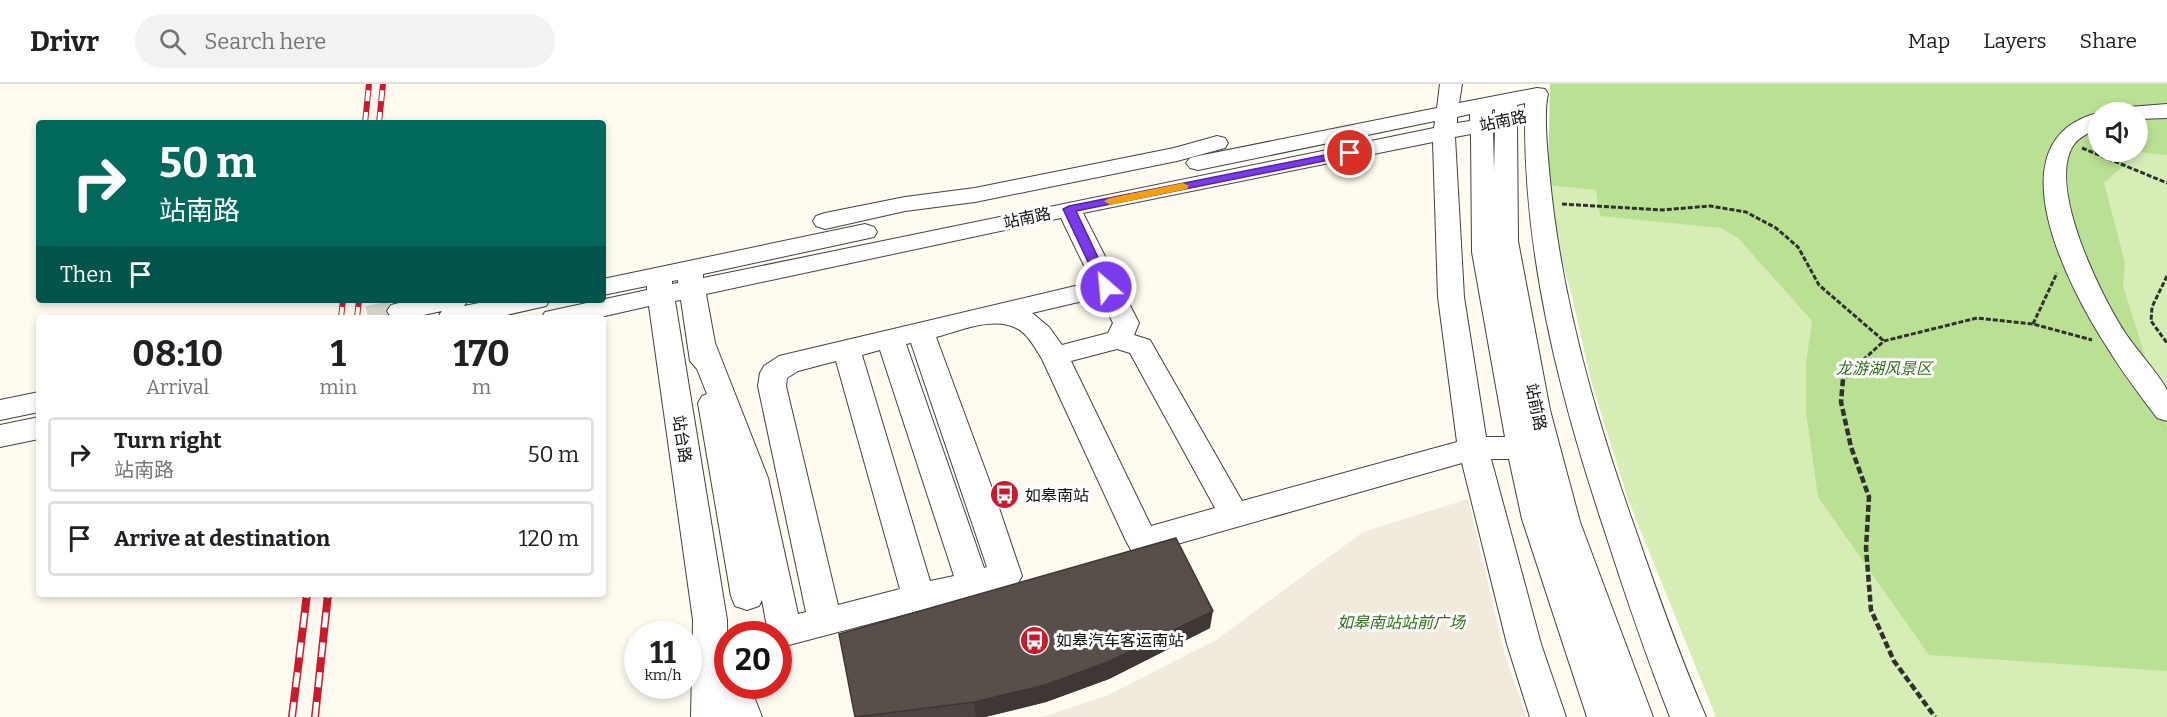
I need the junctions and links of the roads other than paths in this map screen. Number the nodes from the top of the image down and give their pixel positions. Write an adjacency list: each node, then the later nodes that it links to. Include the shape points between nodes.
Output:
1 (1536, 106): 2 (street); 2 (street, 站南路); 50 (street, via 1541,204 1561,332 1592,452 1665,663)
2 (1494, 107): 5 (street); 5 (street, 站南路); 35 (street, 站前路, via 1485,252); 49 (street, 站前路, via 1506,241 1536,410 1564,522)
3 (2167, 111): 4 (street)
4 (2148, 112)
5 (1447, 115): 7 (street, 站南路); 9 (street, 站南路); 36 (street, via 1451,297)
6 (2088, 125): 31 (street, via 2065,140 2058,151 2054,175 2058,211 2084,283 2122,348)
7 (1072, 218): 9 (street, 站南路); 12 (street)
8 (606, 271): 11 (street)
9 (690, 279): 11 (street, 站南路); 11 (street); 24 (street)
10 (606, 286): 11 (street, 站南路)
11 (659, 286): 13 (street, 站南路); 21 (street); 41 (street, 站台路)
12 (1106, 287): 18 (street); 23 (street, via 1126,323)
13 (606, 302)
14 (440, 303): 17 (street)
15 (522, 303): 19 (street)
16 (603, 303): 20 (street, 站南路)
17 (400, 311)
18 (994, 314): 22 (street); 26 (street, via 1024,320)
19 (464, 315)
20 (564, 315)
21 (606, 325)
22 (905, 335): 25 (street); 40 (street, via 981,499 1006,576)
23 (1119, 339): 26 (street); 38 (street, via 1140,347)
24 (701, 343): 39 (street); 42 (street, via 753,478 785,632)
25 (846, 348): 40 (street); 42 (street, via 789,363 774,374 772,386)
26 (1055, 356): 38 (street, via 1142,541)
27 (36, 386): 28 (street)
28 (0, 393)
29 (36, 403): 30 (street)
30 (0, 410)
31 (2167, 411)
32 (36, 429): 33 (street)
33 (0, 436)
34 (36, 447): 37 (street)
35 (1522, 447): 36 (street); 48 (street, 站前路, via 1538,519)
36 (1473, 449): 38 (street); 47 (street, via 1524,644)
37 (0, 454)
38 (1234, 515)
39 (747, 596)
40 (919, 599): 42 (street)
41 (710, 620): 43 (street, 站台路); 45 (street, 站台路)
42 (825, 622)
43 (714, 631)
44 (738, 699): 46 (street)
45 (709, 717)
46 (744, 717)
47 (1548, 717)
48 (1605, 717)
49 (1635, 717)
50 (1688, 717)

